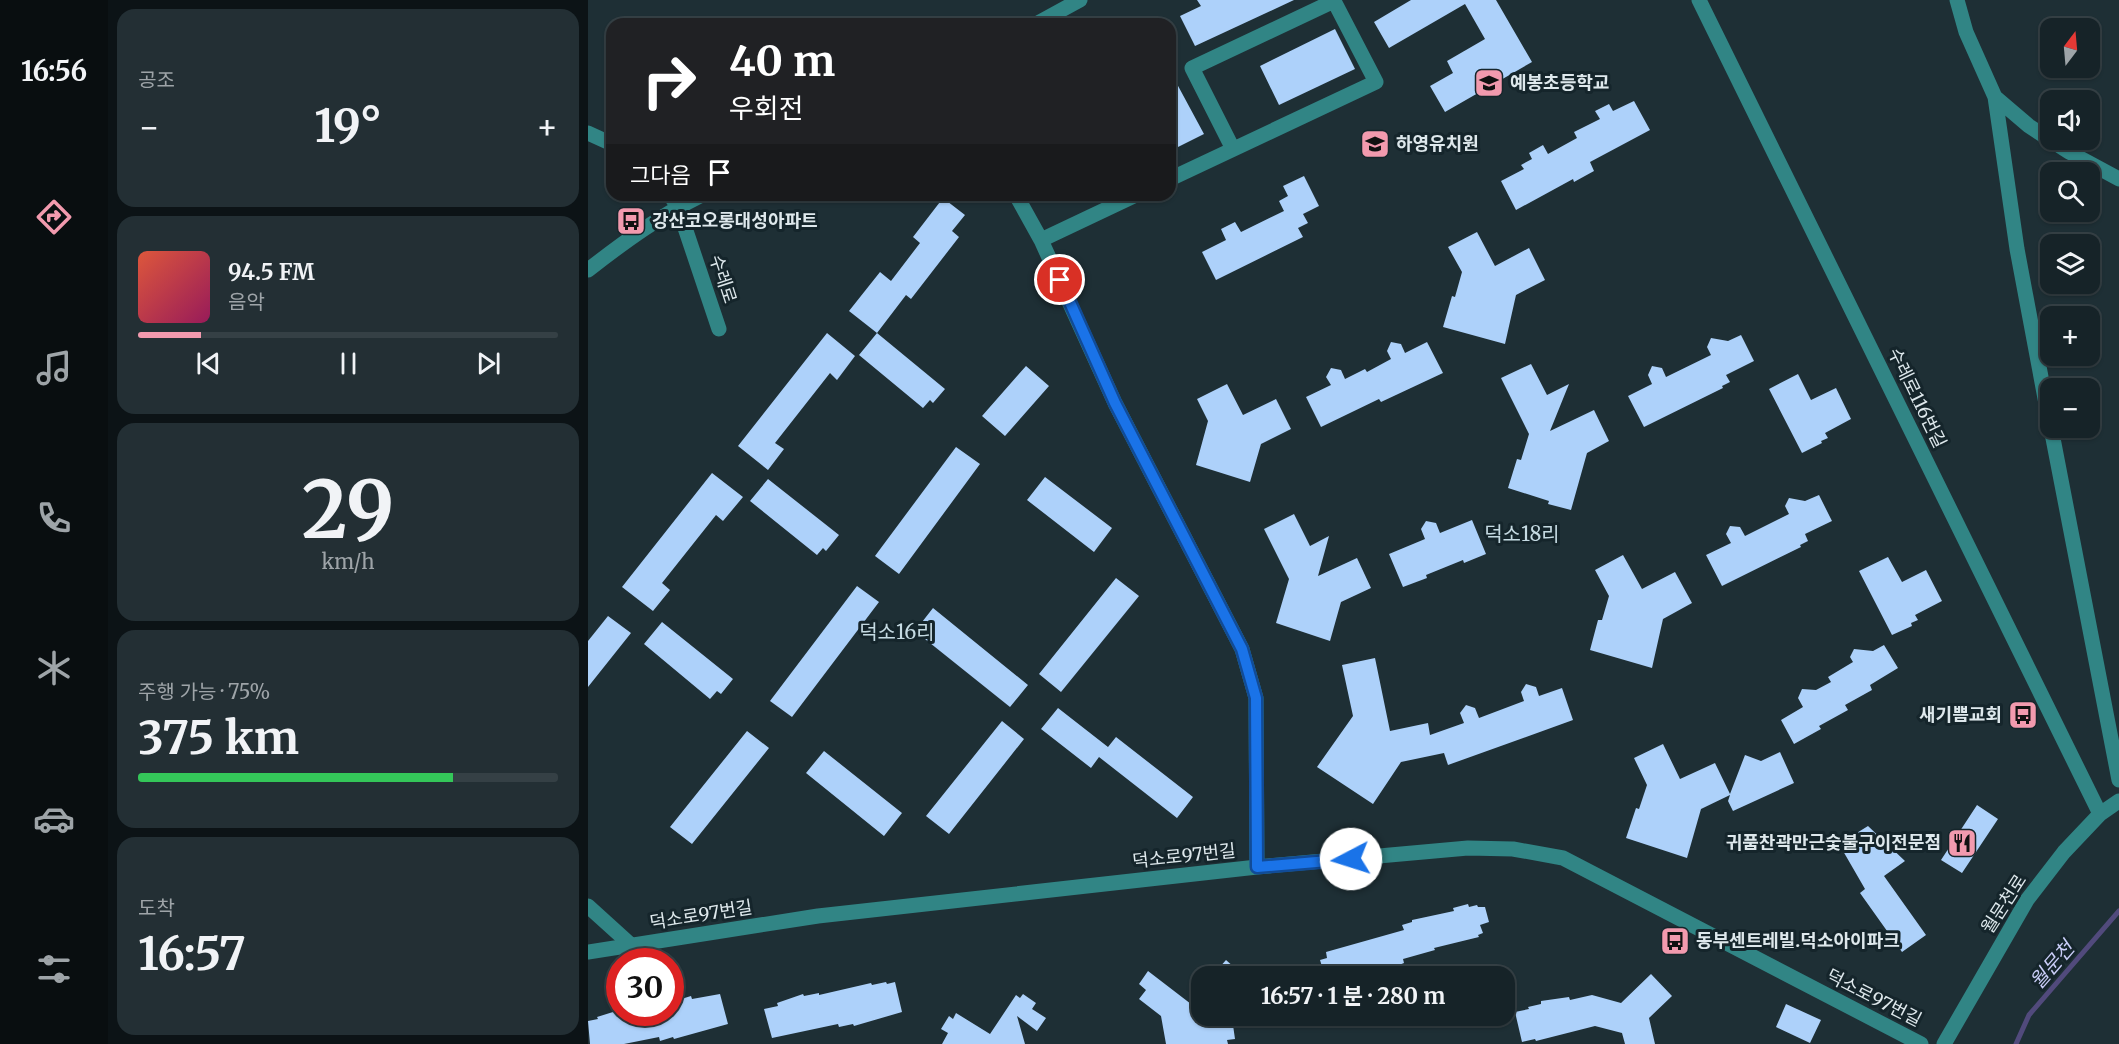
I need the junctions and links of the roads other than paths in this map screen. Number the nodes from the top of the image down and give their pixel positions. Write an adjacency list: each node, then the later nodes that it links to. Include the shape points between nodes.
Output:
1 (1080, 0): 4 (street)
2 (1699, 0): 21 (street, 수레로116번길)
3 (1957, 0): 5 (street, via 1965,32)
4 (1047, 18)
5 (1995, 97): 10 (street, via 2029,126); 17 (street, via 2017,249)
6 (588, 133): 7 (street)
7 (606, 141)
8 (1233, 149): 8 (street, via 1376,82 1334,1 1192,68); 9 (street)
9 (1176, 176)
10 (2119, 179)
11 (674, 201): 15 (street); 16 (street, 수레로)
12 (1019, 201): 14 (street)
13 (1123, 201): 14 (street)
14 (1041, 240): 22 (street, via 1115,403 1242,649 1256,698)
15 (588, 270)
16 (719, 329)
17 (2042, 378)
18 (2053, 438): 19 (street)
19 (2119, 780)
20 (2119, 801): 21 (street, 월문천로)
21 (2100, 814): 27 (street, 월문천로, via 2027,900)
22 (1257, 867): 24 (street, 덕소로97번길, via 818,916); 26 (street, 덕소로97번길, via 1468,848 1513,849 1563,858)
23 (588, 906): 24 (street)
24 (631, 945): 25 (street, 덕소로97번길)
25 (588, 952)
26 (1921, 1044)
27 (1944, 1044)

